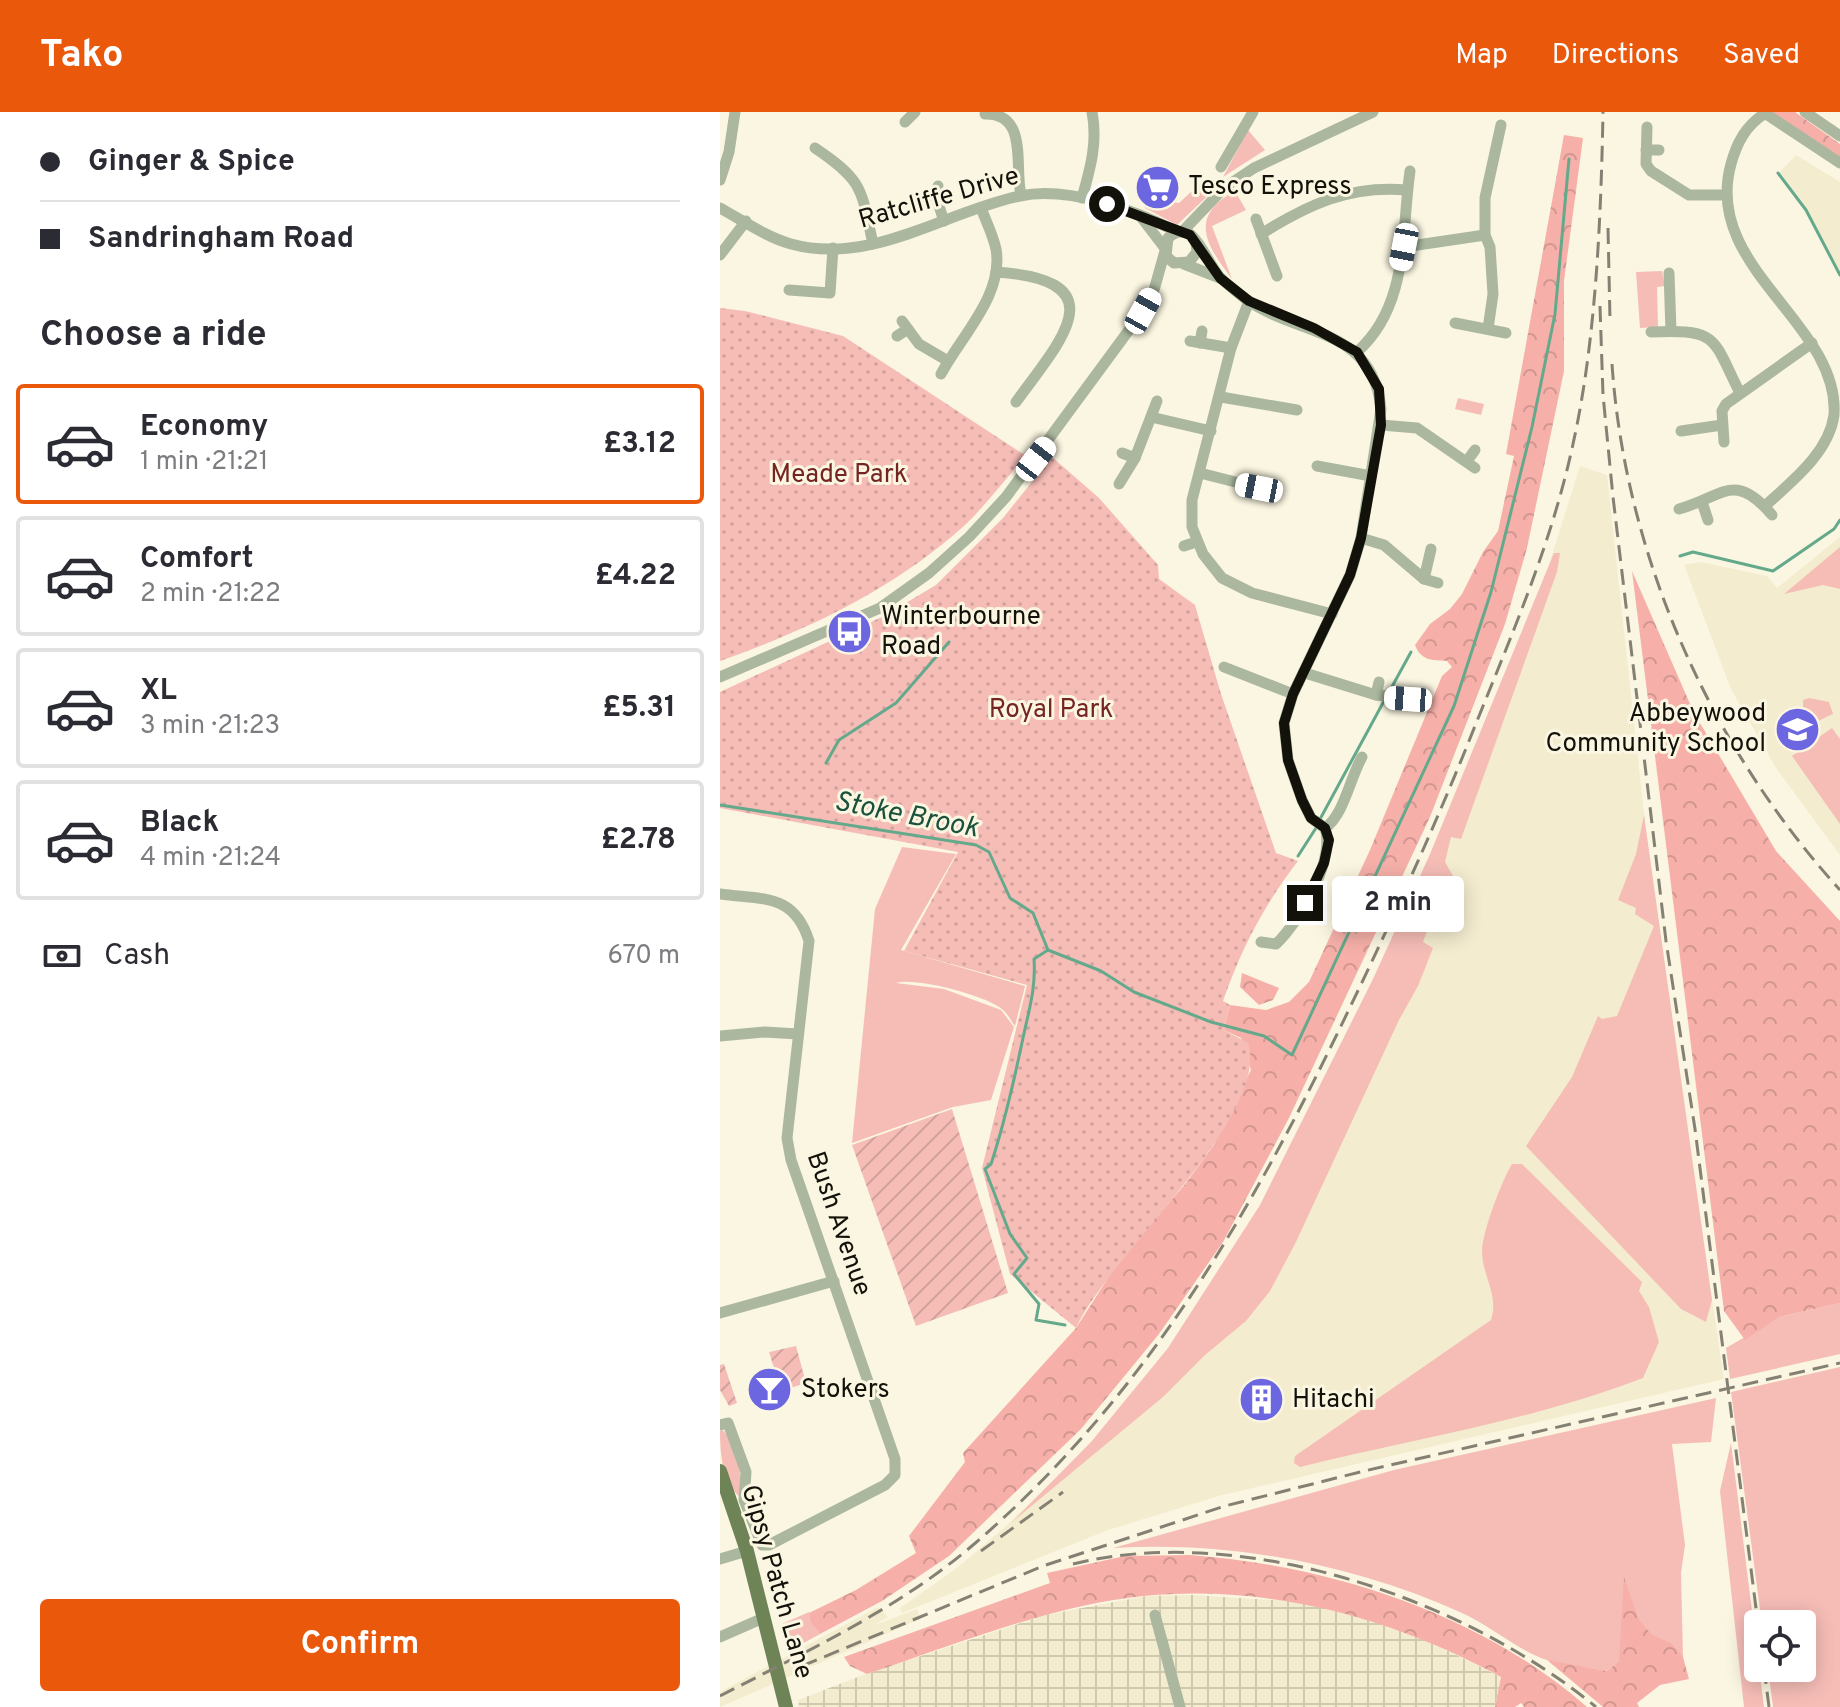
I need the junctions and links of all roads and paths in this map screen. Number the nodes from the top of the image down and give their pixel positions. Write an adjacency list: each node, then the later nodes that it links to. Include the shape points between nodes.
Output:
1 (735, 112): 15 (street)
2 (1092, 112): 20 (street, via 1094,154)
3 (1253, 112): 13 (street)
4 (1373, 112): 21 (street, via 1273,157)
5 (1805, 112): 10 (street)
6 (1763, 113): 12 (street); 19 (street, via 1740,139)
7 (992, 114): 18 (street, via 1013,125)
8 (1501, 125): 30 (street, via 1504,141 1485,198)
9 (1647, 127): 19 (street, via 1653,150 1646,164 1651,171 1686,200)
10 (1840, 136)
11 (823, 149): 32 (street, via 862,190)
12 (1840, 163)
13 (1221, 167)
14 (1410, 171): 16 (street)
15 (720, 180)
16 (1407, 190): 29 (street, via 1329,197); 33 (street)
17 (933, 193): 27 (street)
18 (1021, 195): 20 (street, Ratcliffe Drive); 23 (street, Ratcliffe Drive)
19 (1726, 195): 54 (street, via 1743,247)
20 (1082, 198): 24 (street, Ratcliffe Drive)
21 (1207, 205): 28 (street); 31 (street)
22 (720, 208): 26 (street, Ratcliffe Drive)
23 (981, 208): 27 (street, Ratcliffe Drive); 38 (street, via 996,250)
24 (1141, 217): 28 (street, Ratcliffe Drive); 35 (street)
25 (1256, 219): 29 (street)
26 (746, 221): 34 (street, Ratcliffe Drive, via 790,243); 36 (street)
27 (944, 221): 32 (street, Ratcliffe Drive)
28 (1179, 232): 31 (street); 35 (street, via 1168,238)
29 (1261, 234): 39 (street)
30 (1485, 235): 33 (street); 49 (street, via 1493,294)
31 (1195, 240): 37 (street, via 1195,256); 40 (street)
32 (873, 244): 34 (street, Ratcliffe Drive)
33 (1404, 247): 56 (street, via 1388,310 1373,338)
34 (833, 248): 44 (street)
35 (1164, 249): 37 (street, via 1170,260); 43 (street)
36 (720, 255)
37 (1182, 264): 40 (street); 43 (street)
38 (996, 272): 57 (street, via 990,294); 62 (street, via 1036,274 1059,285 1070,303 1065,331 1027,377)
39 (1277, 276)
40 (1220, 278): 45 (street)
41 (1672, 279): 50 (street)
42 (789, 290): 44 (street)
43 (1154, 290): 90 (street, via 1051,440 969,537 929,573 880,608)
44 (830, 293): 46 (street)
45 (1249, 301): 55 (street); 56 (street)
46 (830, 306)
47 (1455, 323): 49 (street)
48 (902, 329): 57 (street)
49 (1488, 329): 52 (street)
50 (1671, 331): 51 (street); 59 (street, via 1709,338 1723,352)
51 (1651, 332)
52 (1506, 333)
53 (1198, 338): 55 (street)
54 (1812, 343): 59 (street); 78 (street, via 1835,398 1834,418 1822,446 1768,510 1735,487)
55 (1231, 348): 60 (street)
56 (1357, 352): 66 (street, via 1379,389)
57 (948, 361): 58 (street)
58 (941, 374)
59 (1740, 393): 67 (street, via 1722,411)
60 (1221, 397): 63 (street); 68 (street)
61 (1157, 401): 65 (street)
62 (1016, 402)
63 (1297, 410)
64 (1691, 416): 67 (street, via 1687,430)
65 (1151, 417): 68 (street); 72 (street)
66 (1381, 425): 70 (street, via 1417,428 1471,464); 75 (street)
67 (1722, 425): 69 (street)
68 (1211, 431): 74 (street)
69 (1724, 442)
70 (1475, 450)
71 (1122, 453): 72 (street)
72 (1135, 458): 76 (street)
73 (1317, 466): 75 (street)
74 (1200, 473): 77 (street, via 1235,489); 82 (street, via 1191,514)
75 (1371, 476): 81 (street)
76 (1119, 484)
77 (1259, 488)
78 (1702, 502): 79 (street); 80 (street)
79 (1679, 509)
80 (1708, 520)
81 (1361, 538): 85 (street, via 1384,545); 87 (street)
82 (1196, 542): 83 (street); 87 (street, via 1211,567 1236,587)
83 (1184, 546)
84 (1431, 549): 85 (street)
85 (1424, 579): 86 (street)
86 (1438, 583)
87 (1332, 614): 89 (street)
88 (1224, 667): 91 (street)
89 (1305, 673): 91 (street); 92 (street)
90 (720, 677)
91 (1293, 694): 94 (street, via 1283,731 1288,760 1306,810)
92 (1425, 700)
93 (1362, 757): 94 (street, via 1337,817)
94 (1325, 828): 96 (street, via 1329,840 1324,863 1296,923 1278,948)
95 (720, 894): 97 (street, Bush Avenue, via 785,904 802,918 809,941)
96 (1261, 942)
97 (798, 1034): 98 (street); 99 (street, Bush Avenue, via 787,1138)
98 (720, 1036)
99 (834, 1281): 100 (street); 103 (street, Bush Avenue, via 895,1459 895,1475 885,1485)
100 (720, 1313)
101 (720, 1425): 103 (street, Gipsy Patch Lane, via 728,1423 746,1472 744,1500)
102 (720, 1471): 104 (main road, Gipsy Patch Lane)
103 (762, 1545)
104 (747, 1551): 105 (street); 107 (main road, Gipsy Patch Lane)
105 (720, 1559)
106 (1154, 1611): 110 (street)
107 (761, 1619): 108 (street); 109 (main road, Gipsy Patch Lane)
108 (720, 1637)
109 (786, 1707)
110 (1180, 1707)

